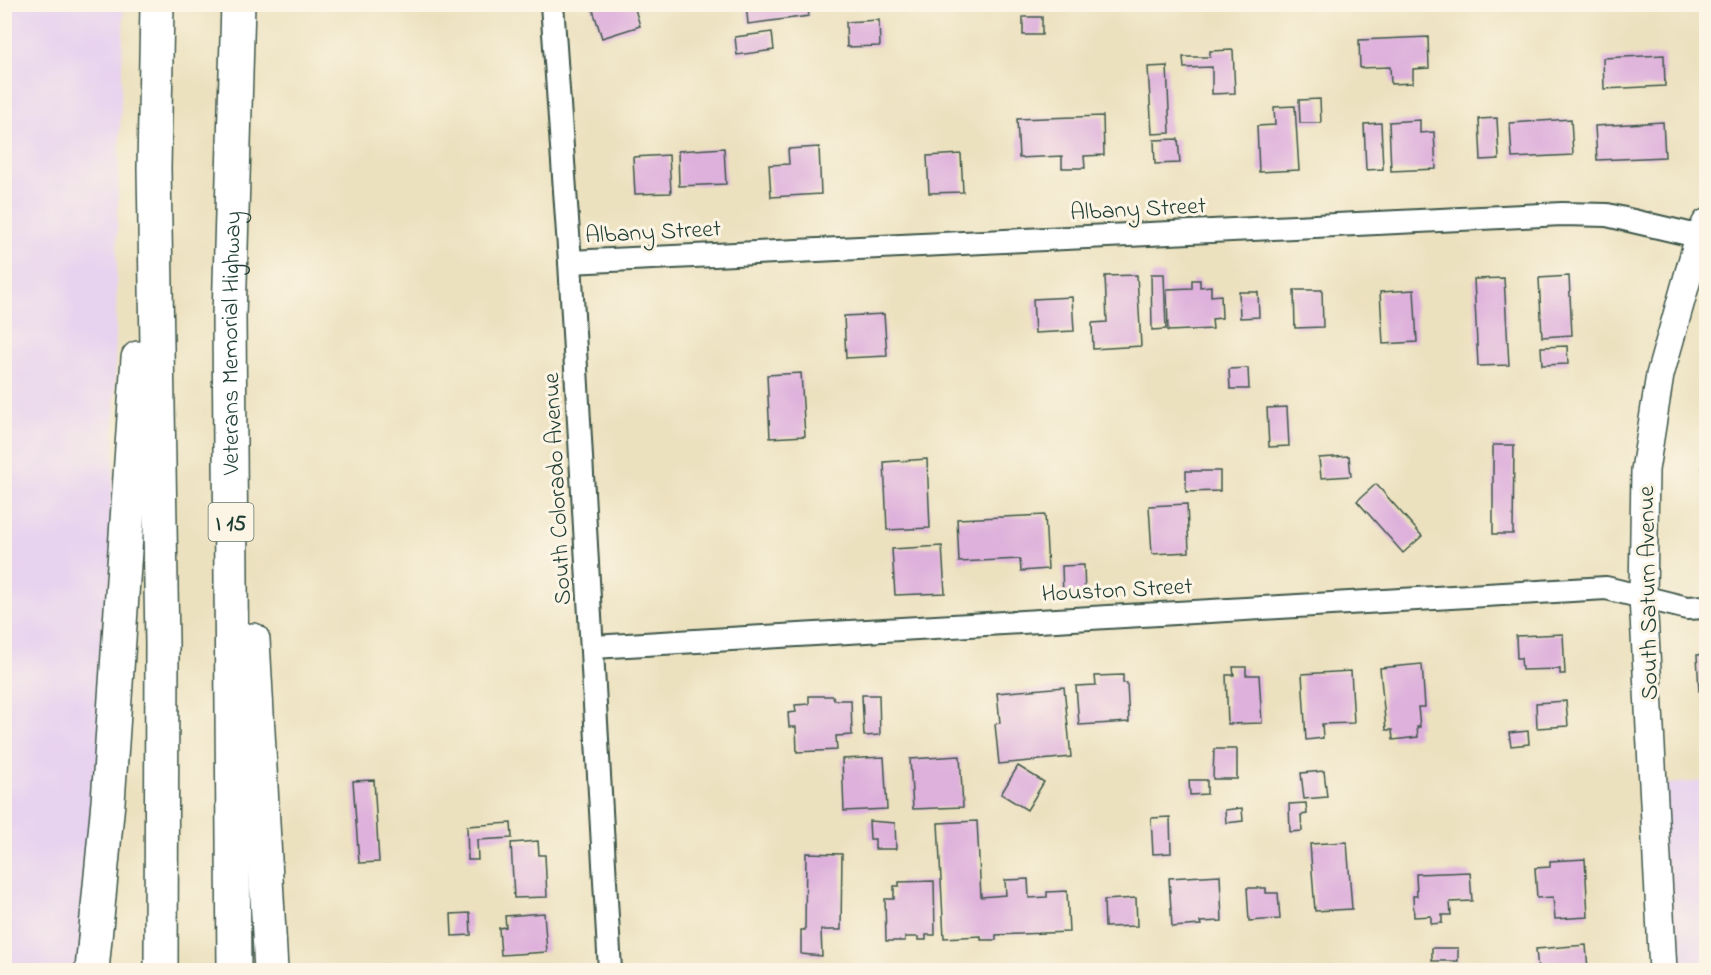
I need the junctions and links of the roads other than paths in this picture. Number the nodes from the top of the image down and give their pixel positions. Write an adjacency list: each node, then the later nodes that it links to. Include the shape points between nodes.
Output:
1 (157, 4): 4 (highway)
2 (238, 4): 7 (highway, Veterans Memorial Highway / I 15)
3 (552, 4): 6 (street, South Colorado Avenue)
4 (154, 168): 11 (highway, via 108,802); 12 (highway, via 162,644)
5 (1704, 232): 6 (street, Albany Street, via 1607,215 1562,214); 8 (street, South Saturn Avenue, via 1660,375 1647,459)
6 (570, 262): 10 (street, South Colorado Avenue)
7 (229, 317): 13 (highway, Veterans Memorial Highway / I 15); 14 (highway, via 252,611)
8 (1643, 597): 9 (street, Houston Street, via 1687,608); 10 (street, Houston Street, via 1606,588); 16 (street, South Saturn Avenue)
9 (1707, 607)
10 (593, 647): 15 (street, South Colorado Avenue)
11 (92, 970)
12 (161, 970)
13 (234, 970)
14 (271, 970)
15 (610, 970)
16 (1663, 970)

